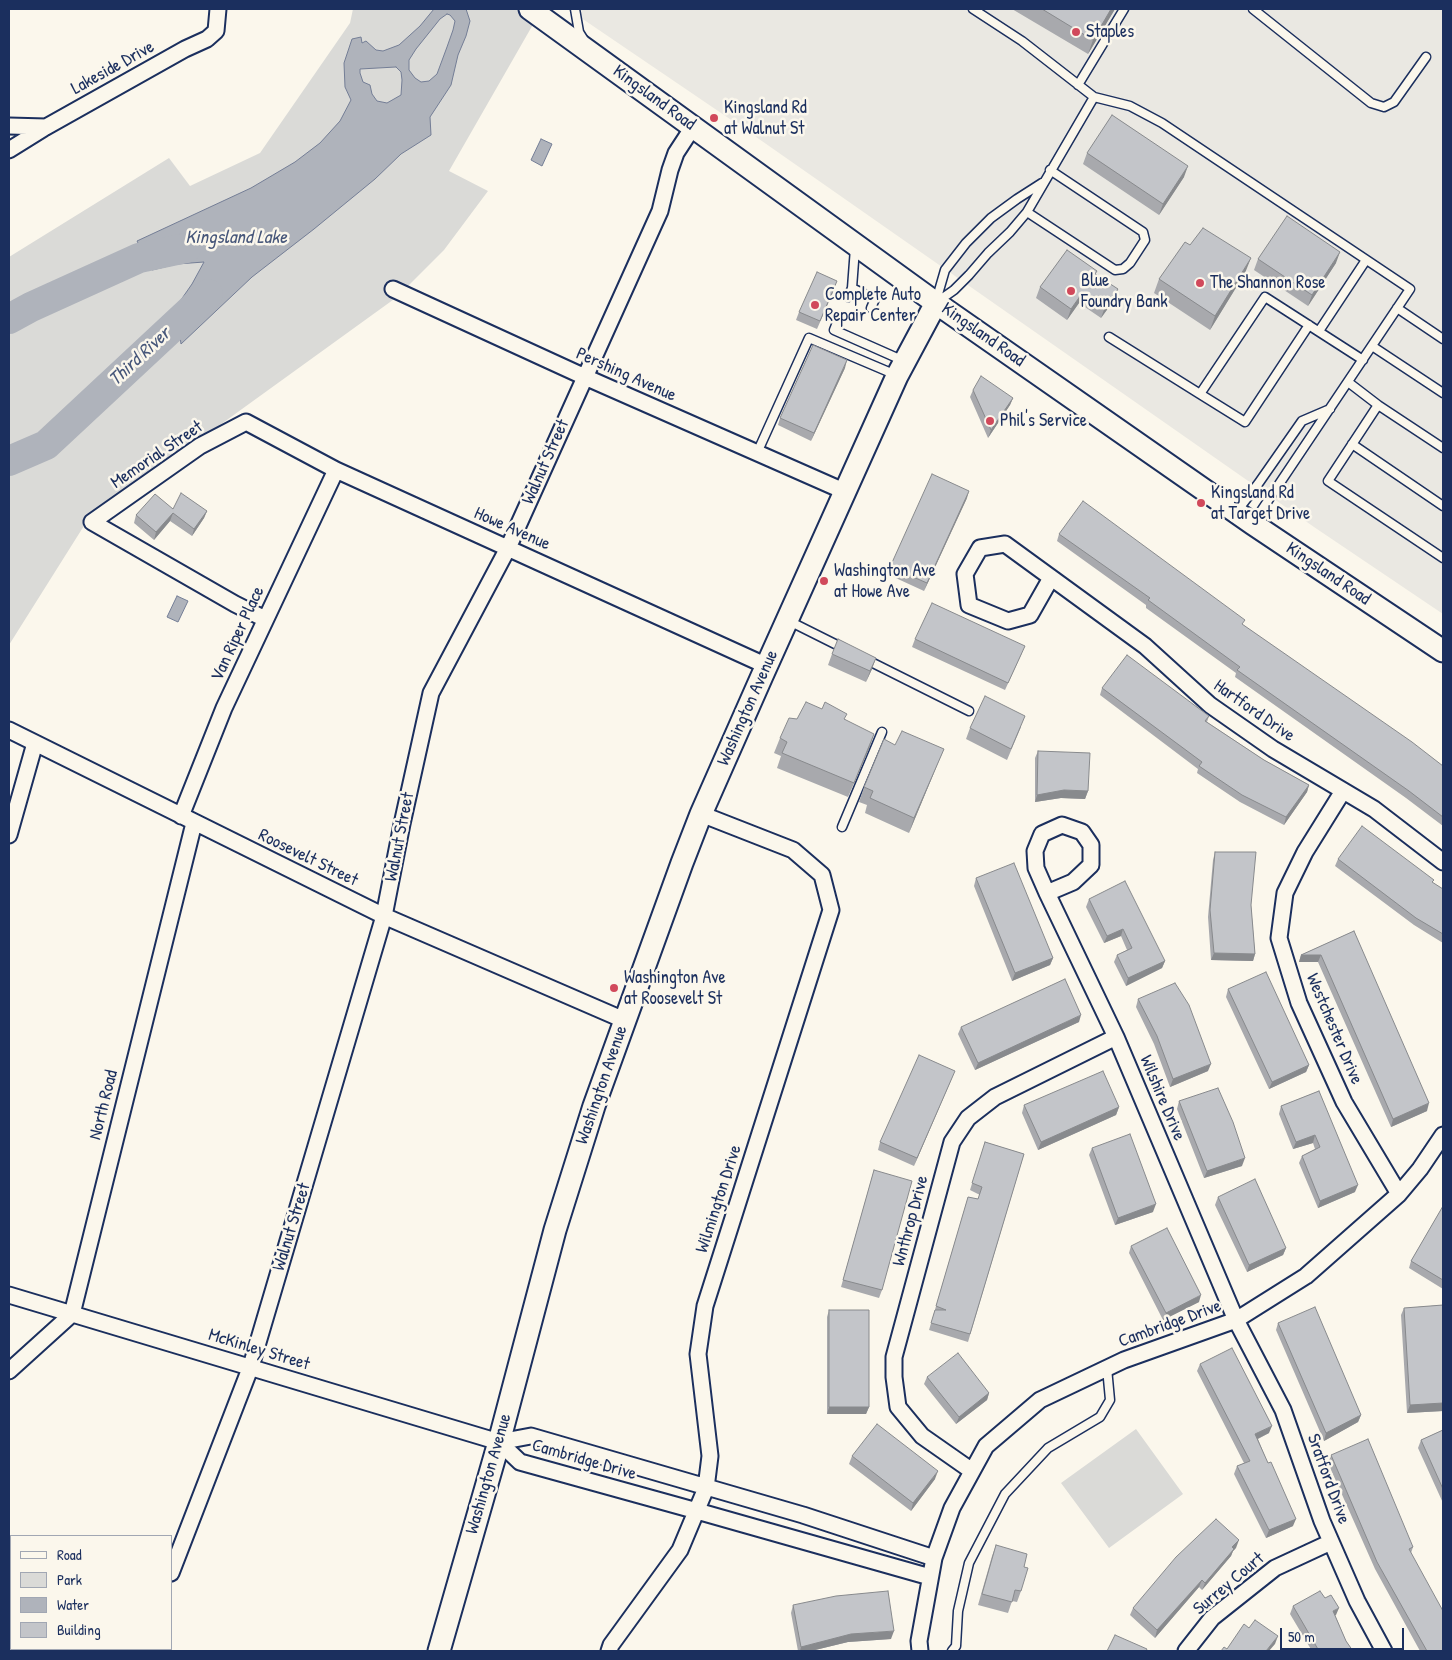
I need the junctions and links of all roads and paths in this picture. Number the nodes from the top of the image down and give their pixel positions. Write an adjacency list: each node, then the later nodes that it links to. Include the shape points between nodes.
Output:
1 (218, 9): 12 (street, Lakeside Drive, via 216,31 207,40 185,49)
2 (530, 9): 7 (main road, Kingsland Road)
3 (575, 9): 7 (lane, via 579,32)
4 (974, 9): 9 (lane)
5 (1124, 9): 9 (lane)
6 (1253, 9): 8 (lane, via 1371,103 1384,107 1394,102)
7 (591, 52): 13 (main road, Kingsland Road)
8 (1426, 57)
9 (1078, 85): 10 (lane)
10 (1094, 97): 15 (lane); 19 (lane, via 1130,106 1162,123)
11 (9, 126): 12 (street)
12 (46, 127): 14 (street, Lakeside Drive)
13 (693, 127): 18 (main road, Kingsland Road); 40 (street, Walnut Street, via 673,161 660,212)
14 (9, 150)
15 (1050, 170): 16 (lane); 17 (lane, via 1143,232 1144,240 1130,263 1115,270)
16 (1042, 183): 17 (lane); 25 (lane, via 991,218 966,243 945,270)
17 (1027, 212): 25 (lane, via 969,276)
18 (855, 243): 20 (lane); 25 (main road, Kingsland Road)
19 (1366, 260): 27 (lane, via 1410,289); 31 (lane)
20 (852, 288): 22 (lane); 23 (lane)
21 (393, 289): 40 (street, Pershing Avenue)
22 (864, 294): 24 (lane); 26 (lane, via 875,299)
23 (848, 298)
24 (860, 303)
25 (936, 303): 39 (main road); 53 (main road, Kingsland Road)
26 (871, 308)
27 (1397, 308): 35 (lane); 37 (lane)
28 (838, 320): 33 (lane, via 834,330)
29 (1309, 325): 31 (lane); 43 (lane, via 1265,297); 43 (lane, via 1245,422)
30 (850, 326): 33 (lane)
31 (1319, 331): 38 (lane)
32 (861, 332): 36 (lane)
33 (846, 335): 36 (lane)
34 (1109, 337): 43 (lane)
35 (1443, 338)
36 (857, 340): 39 (lane)
37 (1372, 346): 38 (lane); 42 (lane)
38 (1362, 360): 41 (lane)
39 (901, 368): 49 (lane, via 809,338); 51 (main road, Washington Avenue)
40 (585, 377): 49 (street, Pershing Avenue); 54 (street, Walnut Street)
41 (1348, 382): 44 (lane); 45 (lane)
42 (1443, 393)
43 (1200, 394)
44 (1378, 405): 47 (lane); 48 (lane)
45 (1330, 409): 53 (lane); 53 (lane, via 1302,421 1258,484)
46 (246, 422): 50 (street, Howe Avenue); 57 (street, Memorial Street, via 200,446 92,522)
47 (1352, 444): 52 (lane); 55 (lane, via 1328,481)
48 (1443, 448)
49 (757, 453): 51 (street, Pershing Avenue)
50 (336, 470): 54 (street, Howe Avenue); 57 (street, Van Riper Place)
51 (846, 492): 58 (main road, Washington Avenue)
52 (1443, 506)
53 (1245, 518): 59 (main road, Kingsland Road)
54 (508, 548): 62 (street, Howe Avenue); 74 (street, Walnut Street, via 431,693)
55 (1443, 558)
56 (1051, 578): 56 (street, via 1030,615 1008,621 969,605 965,574 980,548 1005,544); 67 (street, Hartford Drive, via 1145,646 1210,706 1273,749)
57 (266, 619): 69 (street, Van Riper Place, via 224,708)
58 (787, 620): 60 (lane); 62 (main road, Washington Avenue)
59 (1443, 651)
60 (854, 653)
61 (862, 658): 63 (lane)
62 (766, 666): 68 (main road, Washington Avenue)
63 (970, 711)
64 (9, 730): 66 (street, Roosevelt Street)
65 (882, 732): 70 (lane)
66 (35, 743): 69 (street, Roosevelt Street); 71 (street)
67 (1344, 791): 72 (street, Hartford Drive, via 1374,809); 78 (street, Westchester Drive, via 1305,852 1285,893 1279,938 1299,1003 1344,1102)
68 (701, 814): 75 (main road, Washington Avenue); 87 (street, Wilmington Drive, via 793,850 822,875 831,910 705,1306 698,1354 710,1456)
69 (188, 819): 74 (street, Roosevelt Street); 80 (street, North Road)
70 (842, 827)
71 (9, 835)
72 (1443, 862)
73 (1047, 894): 73 (street, Wilshire Drive, via 1073,882 1091,865 1091,845 1082,832 1062,825 1042,834 1035,851 1036,868); 76 (street, Wilshire Drive)
74 (384, 916): 75 (street, Roosevelt Street); 82 (street, Walnut Street)
75 (624, 1020): 85 (main road, Washington Avenue, via 555,1230)
76 (1116, 1037): 81 (street, Wilshire Drive); 86 (street, Wnthrop Drive, via 995,1097 968,1118 952,1142 894,1357 894,1377 898,1407 922,1436)
77 (1443, 1135): 78 (street, Cambridge Drive)
78 (1399, 1194): 81 (street, Cambridge Drive, via 1306,1276)
79 (9, 1295): 80 (street, McKinley Street)
80 (72, 1314): 82 (street, McKinley Street); 84 (street)
81 (1236, 1320): 83 (street, Cambridge Drive); 89 (street, Sratford Drive, via 1283,1410)
82 (251, 1366): 85 (street, McKinley Street); 91 (street, Walnut Street)
83 (1107, 1368): 86 (street, Cambridge Drive, via 1040,1400 986,1446); 98 (lane, via 1110,1400 1100,1417 1048,1448 1005,1494 969,1563 958,1611 956,1646)
84 (9, 1371)
85 (498, 1442): 87 (street, Cambridge Drive, via 530,1436); 88 (street, Cambridge Drive, via 520,1462); 95 (main road, Washington Avenue)
86 (972, 1471): 90 (street, Cambridge Drive, via 952,1508)
87 (706, 1488): 88 (street, Wilmington Drive); 90 (street, Cambridge Drive, via 803,1514)
88 (698, 1511): 92 (street, Cambridge Drive); 96 (street, Wilmington Drive, via 680,1550 610,1645)
89 (1331, 1542): 99 (street, Surrey Court, via 1274,1568 1212,1618); 100 (street, Sratford Drive)
90 (934, 1558): 92 (street, Cambridge Drive)
91 (172, 1570)
92 (930, 1577): 97 (street, Cambridge Drive)
93 (9, 1650): 94 (street)
94 (15, 1651)
95 (439, 1651)
96 (609, 1651)
97 (920, 1651)
98 (952, 1651)
99 (1186, 1651)
100 (1384, 1651)

